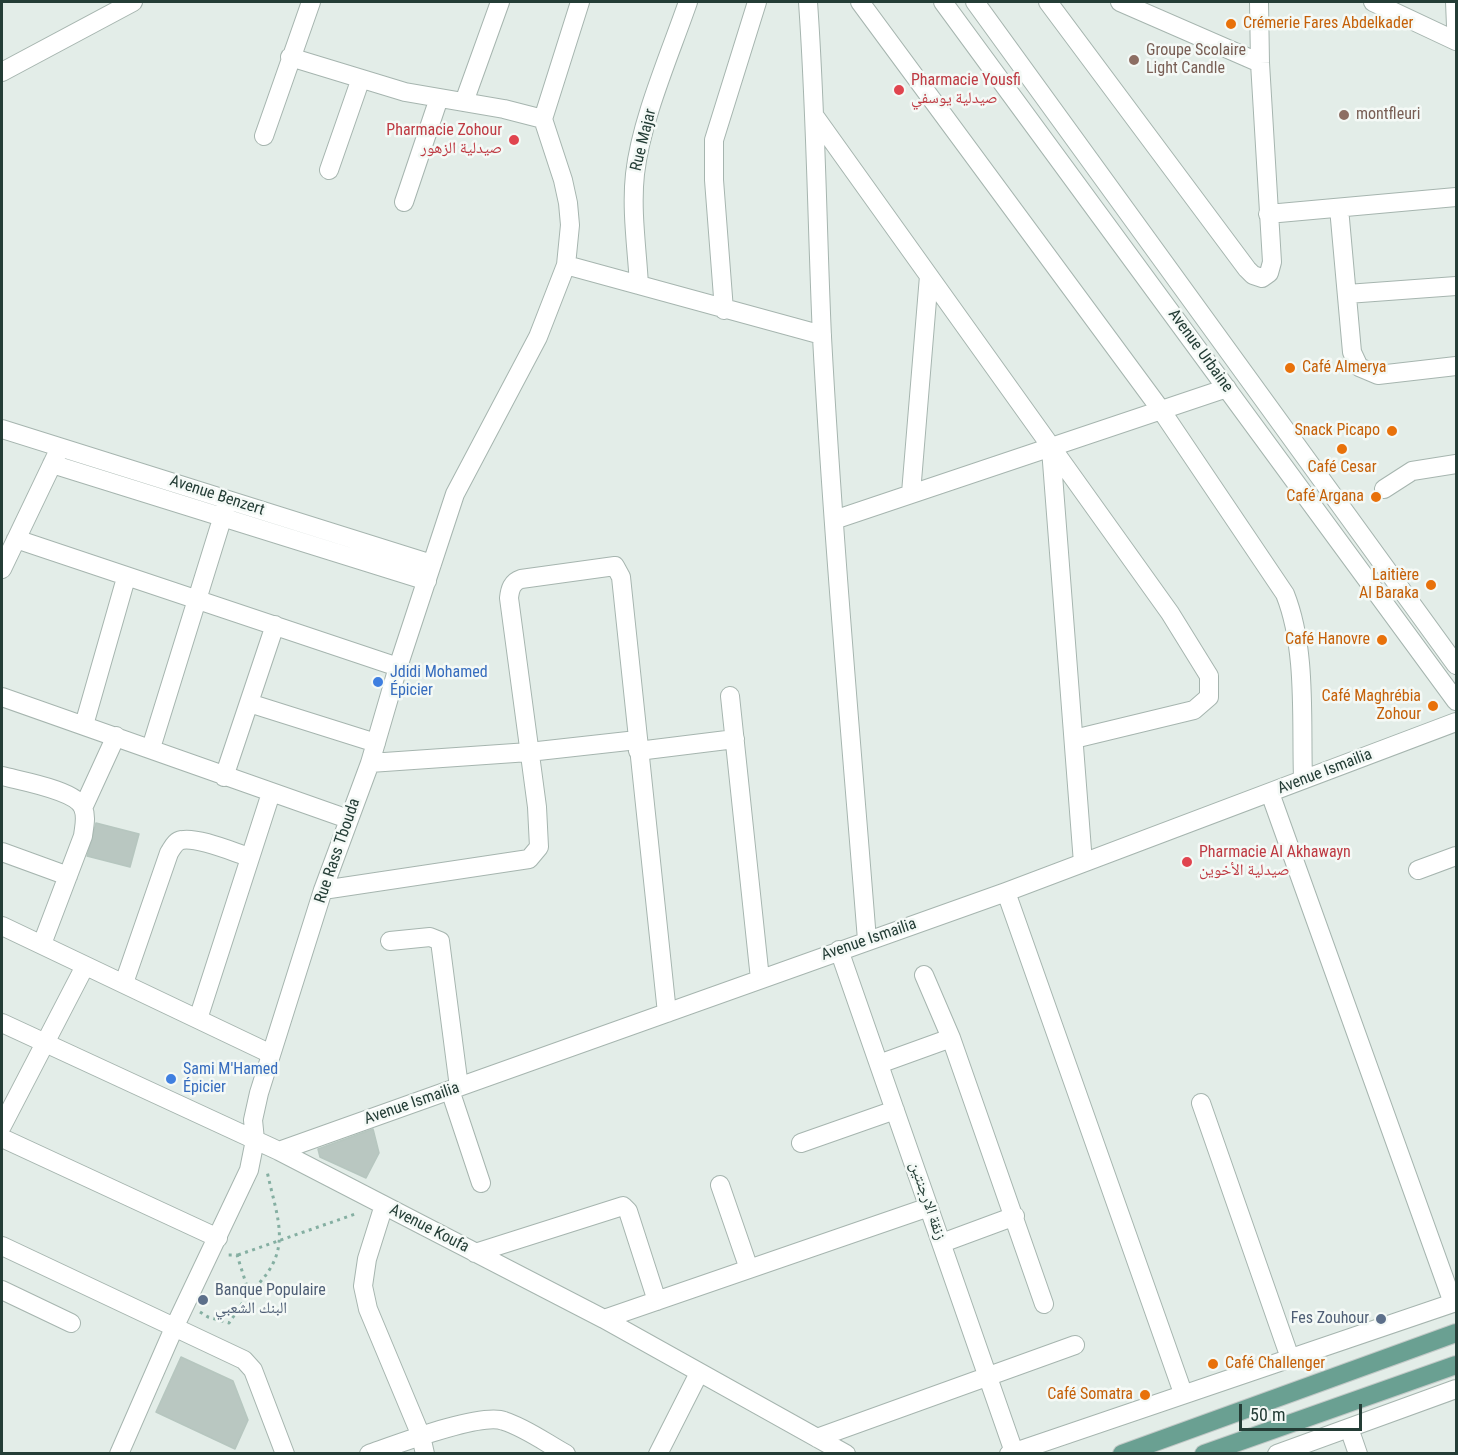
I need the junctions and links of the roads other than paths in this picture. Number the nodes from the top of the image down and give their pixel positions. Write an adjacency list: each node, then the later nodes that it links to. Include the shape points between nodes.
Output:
1 (133, 2): 20 (street)
2 (310, 2): 18 (street)
3 (500, 2): 23 (street)
4 (580, 2): 25 (street)
5 (688, 2): 34 (street, Rue Majar, via 638,157 634,200)
6 (757, 2): 37 (street, via 714,140)
7 (808, 2): 24 (street)
8 (860, 2): 41 (street)
9 (943, 2): 40 (street, Avenue Urbaine)
10 (975, 2): 57 (street, Avenue Urbaine)
11 (1048, 2): 31 (street, via 1247,270 1262,278 1271,268)
12 (1120, 2): 19 (street)
13 (1259, 2): 19 (street)
14 (1373, 2): 17 (street)
15 (1455, 2): 16 (street)
16 (1456, 26)
17 (1456, 41)
18 (290, 57): 21 (street); 26 (street)
19 (1260, 63): 31 (street)
20 (2, 72)
21 (360, 81): 22 (street); 27 (street)
22 (439, 98): 23 (street); 29 (street)
23 (464, 102): 25 (street)
24 (816, 118): 33 (street); 38 (street)
25 (543, 119): 32 (street, Rue Rass Tbouda, via 568,203)
26 (264, 136)
27 (329, 170)
28 (1456, 197): 30 (street)
29 (404, 202)
30 (1340, 208): 31 (street); 36 (street)
31 (1268, 214)
32 (566, 265): 34 (street); 53 (street, Rue Rass Tbouda, via 537,337 455,494)
33 (929, 276): 44 (street); 48 (street)
34 (639, 285): 37 (street)
35 (1456, 285): 36 (street)
36 (1347, 294): 39 (street, via 1352,352 1364,371 1378,375)
37 (724, 310): 38 (street)
38 (822, 335): 50 (street)
39 (1456, 366)
40 (1227, 388): 41 (street); 60 (street, Avenue Urbaine)
41 (1161, 410): 44 (street); 75 (street, via 1273,573 1293,614 1298,640)
42 (2, 429): 43 (street, Avenue Benzert)
43 (61, 447): 45 (street); 49 (street, Avenue Benzert)
44 (1051, 447): 48 (street); 67 (street); 67 (street, via 1170,613 1204,666 1210,687 1209,697 1194,710)
45 (52, 464): 49 (street, Avenue Benzert); 51 (street)
46 (1456, 464): 47 (street, via 1412,471)
47 (1384, 489)
48 (911, 493): 50 (street)
49 (226, 508): 53 (street, Avenue Benzert); 55 (street)
50 (834, 520): 89 (street)
51 (16, 539): 52 (street); 54 (street)
52 (2, 569)
53 (429, 572): 58 (street, Rue Rass Tbouda)
54 (126, 578): 55 (street); 64 (street)
55 (196, 600): 56 (street); 70 (street)
56 (275, 625): 58 (street); 62 (street)
57 (1456, 665)
58 (398, 667): 68 (street, Rue Rass Tbouda)
59 (730, 696): 66 (street)
60 (1456, 701)
61 (3, 702): 64 (street)
62 (249, 703): 68 (street); 74 (street)
63 (1456, 722): 75 (street, Avenue Ismailia)
64 (84, 725): 65 (street)
65 (116, 736): 70 (street); 78 (street)
66 (735, 738): 69 (street); 95 (street)
67 (1074, 739): 83 (street)
68 (376, 743): 72 (street, Rue Rass Tbouda)
69 (637, 745): 71 (street); 71 (street, via 621,577 615,566 609,565 521,579 510,590); 97 (street)
70 (152, 748): 74 (street)
71 (529, 752): 72 (street); 86 (street, via 539,847 529,859)
72 (370, 764): 79 (street, Rue Rass Tbouda)
73 (2, 776): 78 (street, via 68,794)
74 (224, 777): 76 (street)
75 (1303, 779): 77 (street, Avenue Ismailia)
76 (271, 793): 79 (street); 82 (street)
77 (1270, 793): 83 (street, Avenue Ismailia); 124 (street)
78 (83, 808): 85 (street, via 83,836)
79 (348, 819): 86 (street, Rue Rass Tbouda)
80 (2, 852): 85 (street)
81 (1456, 856): 84 (street)
82 (249, 857): 96 (street, via 195,841 175,843); 98 (street)
83 (1083, 863): 87 (street, Avenue Ismailia)
84 (1418, 870)
85 (68, 876): 91 (street)
86 (323, 890): 102 (street, Rue Rass Tbouda)
87 (1006, 892): 89 (street, Avenue Ismailia); 136 (street)
88 (2, 926): 91 (street)
89 (867, 940): 92 (street, Avenue Ismailia)
90 (390, 941): 104 (street, via 430,937 440,941)
91 (42, 944): 93 (street)
92 (839, 950): 95 (street, Avenue Ismailia); 103 (street, زنقة الارجنتين)
93 (85, 966): 96 (street); 101 (street)
94 (924, 975): 100 (street)
95 (760, 979): 97 (street, Avenue Ismailia)
96 (124, 983): 98 (street)
97 (667, 1013): 104 (street, Avenue Ismailia)
98 (198, 1019): 102 (street)
99 (2, 1023): 101 (street, Avenue Koufa)
100 (951, 1038): 103 (street); 116 (street)
101 (46, 1042): 107 (street); 109 (street, Avenue Koufa)
102 (271, 1054): 109 (street, Rue Rass Tbouda, via 254,1109)
103 (879, 1064): 106 (street, زنقة الارجنتين)
104 (454, 1089): 111 (street, Avenue Ismailia); 112 (street)
105 (1201, 1103): 131 (street)
106 (895, 1110): 110 (street); 115 (street, زنقة الارجنتين)
107 (2, 1126)
108 (2, 1138): 117 (street)
109 (255, 1140): 111 (street, Avenue Koufa); 117 (street, Rue Rass Tbouda, via 249,1170)
110 (801, 1143)
111 (276, 1159): 114 (street, Avenue Koufa)
112 (481, 1183)
113 (720, 1185): 121 (street)
114 (384, 1205): 120 (street, Avenue Koufa); 139 (street, via 363,1286 368,1310)
115 (929, 1207): 118 (street, زنقة الارجنتين); 121 (street)
116 (1015, 1216): 118 (street); 125 (street)
117 (223, 1241): 128 (street, Rue Rass Tbouda)
118 (942, 1243): 134 (street, زنقة الارجنتين)
119 (2, 1246): 128 (street)
120 (475, 1253): 123 (street, via 623,1206 628,1211); 126 (street, Avenue Koufa)
121 (749, 1269): 123 (street)
122 (2, 1290): 127 (street)
123 (657, 1301): 126 (street)
124 (1455, 1302): 131 (street)
125 (1044, 1304)
126 (604, 1319): 133 (street, Avenue Koufa)
127 (71, 1323)
128 (174, 1328): 141 (street, Rue Rass Tbouda); 142 (street, via 244,1360 253,1370)
129 (1456, 1333): 147 (main road)
130 (1075, 1345): 134 (street)
131 (1290, 1358): 136 (street)
132 (1456, 1365): 148 (main road)
133 (699, 1373): 138 (street, Avenue Koufa); 145 (street)
134 (988, 1377): 138 (street); 140 (street, زنقة الارجنتين)
135 (1456, 1389): 137 (street)
136 (1183, 1393): 140 (street)
137 (1349, 1428): 149 (street); 150 (street)
138 (818, 1438): 146 (street, Avenue Koufa)
139 (423, 1445): 143 (street); 144 (street, via 489,1419 503,1420)
140 (1011, 1453)
141 (119, 1454)
142 (285, 1454)
143 (369, 1454)
144 (566, 1454)
145 (658, 1454)
146 (846, 1454)
147 (1122, 1454)
148 (1204, 1454)
149 (1277, 1454)
150 (1358, 1454)

